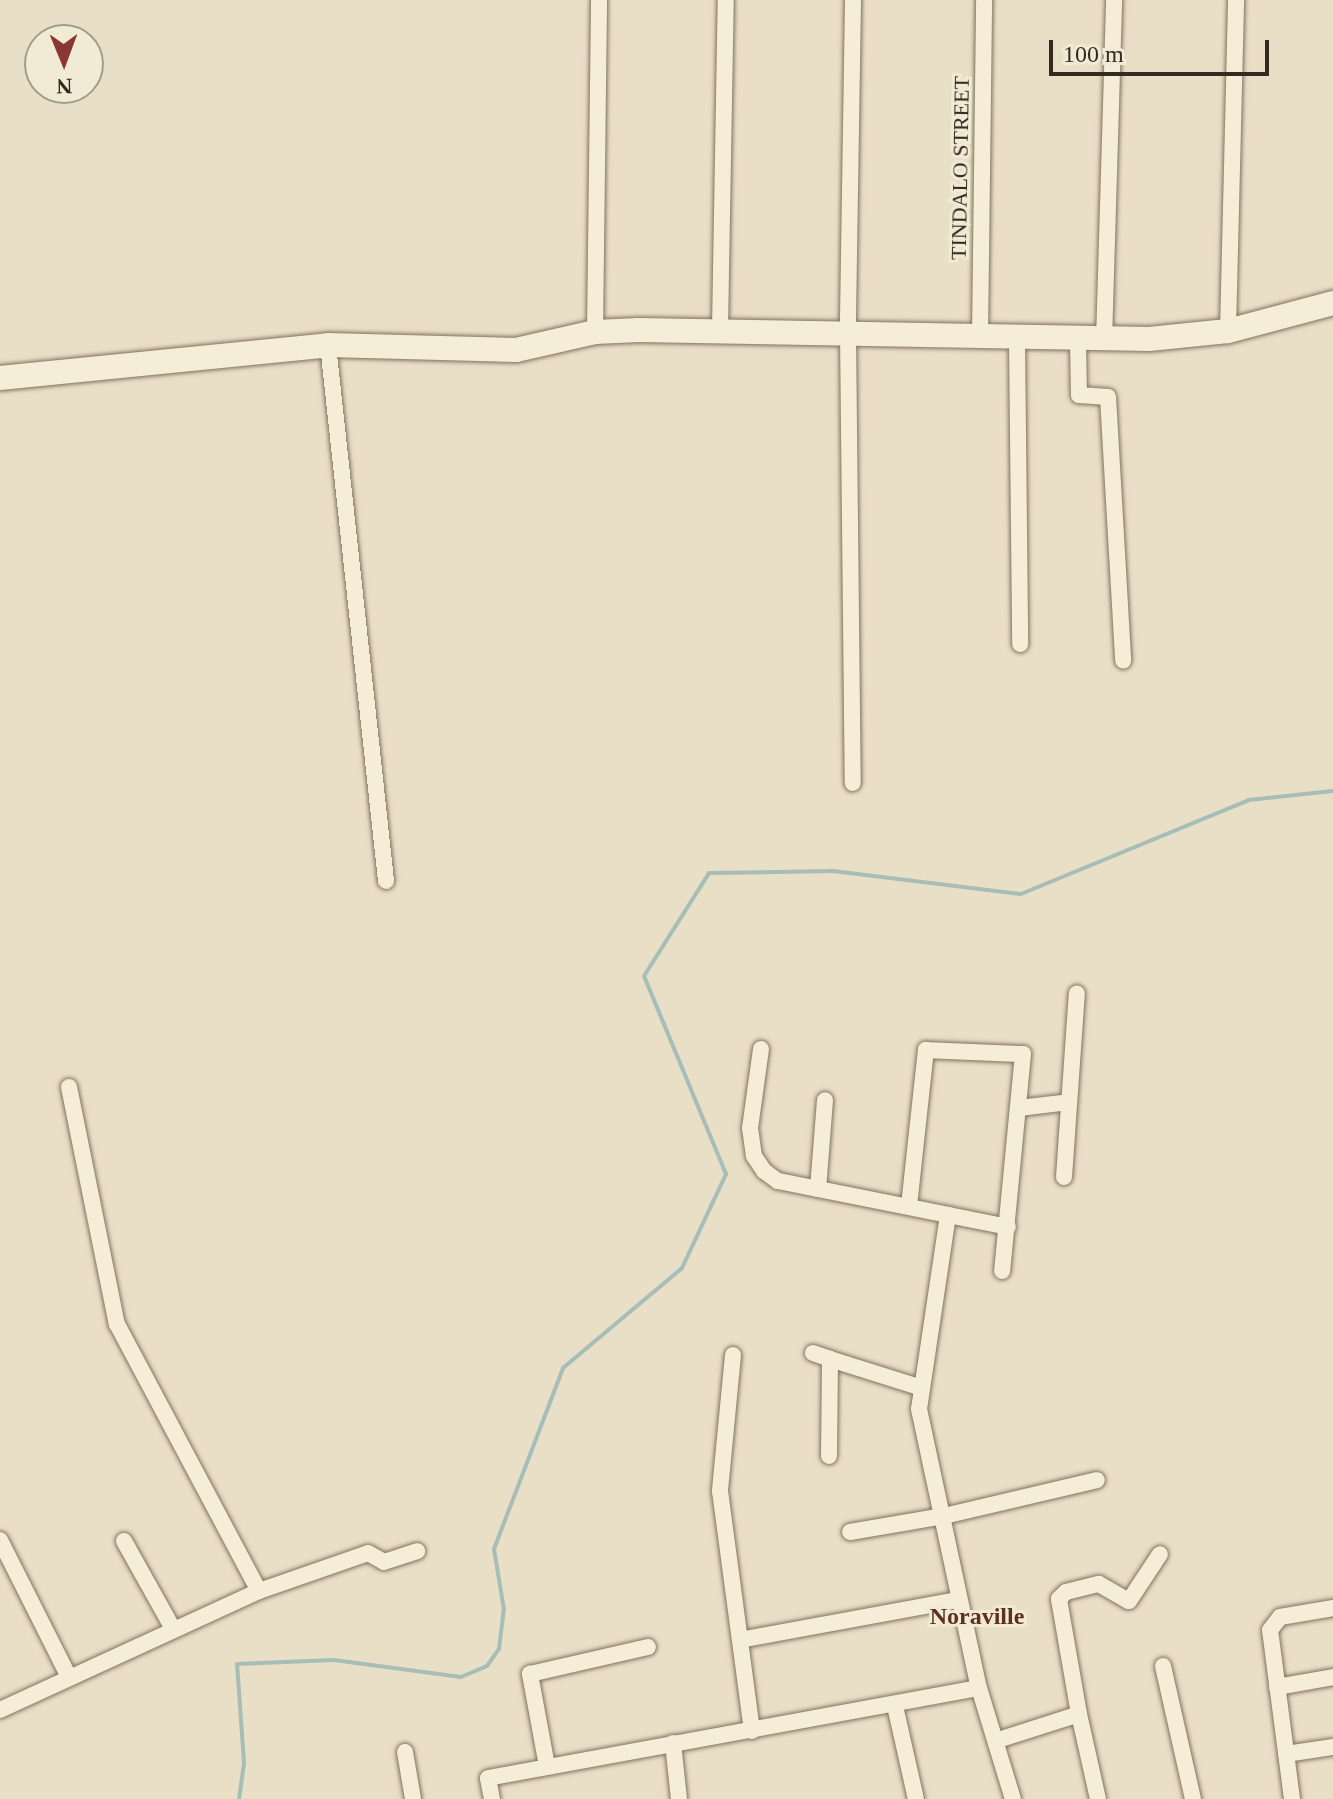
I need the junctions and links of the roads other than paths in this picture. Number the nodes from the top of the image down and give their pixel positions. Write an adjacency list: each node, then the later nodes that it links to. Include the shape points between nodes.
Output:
1 (599, 0): 10 (street)
2 (726, 0): 8 (street)
3 (853, 0): 11 (street)
4 (984, 0): 12 (street, TINDALO STREET)
5 (1114, 0): 15 (street)
6 (1236, 0): 9 (street)
7 (1333, 303): 9 (street)
8 (720, 329): 10 (street); 11 (street)
9 (1228, 331): 15 (street)
10 (595, 332): 16 (street, via 516,350)
11 (848, 332): 12 (street); 20 (street)
12 (980, 337): 13 (street)
13 (1017, 339): 14 (street); 18 (street)
14 (1078, 340): 15 (street); 19 (street, via 1079,395 1108,397)
15 (1104, 341)
16 (328, 345): 17 (street); 21 (street)
17 (0, 378)
18 (1020, 644)
19 (1123, 661)
20 (853, 783)
21 (386, 881)
22 (1077, 993): 26 (street)
23 (761, 1049): 29 (street, via 750,1128 754,1156 778,1181)
24 (69, 1087): 46 (street, via 117,1324)
25 (825, 1100): 29 (street)
26 (1069, 1102): 27 (street); 28 (street)
27 (1019, 1108): 30 (street, via 1023,1054 926,1050); 32 (street)
28 (1064, 1177)
29 (818, 1189): 30 (street)
30 (909, 1206): 31 (street)
31 (948, 1215): 32 (street); 37 (street)
32 (1008, 1227): 33 (street)
33 (1002, 1271)
34 (813, 1353): 36 (street)
35 (733, 1355): 50 (street, via 720,1491)
36 (830, 1359): 37 (street); 38 (street)
37 (919, 1387): 40 (street)
38 (829, 1456)
39 (1097, 1480): 40 (street)
40 (944, 1516): 41 (street); 47 (street)
41 (850, 1532)
42 (0, 1540): 53 (street)
43 (124, 1541): 49 (street)
44 (417, 1551): 46 (street, via 384,1562 368,1553)
45 (1160, 1554): 59 (street, via 1129,1601 1099,1584 1066,1592 1059,1599)
46 (259, 1591): 49 (street)
47 (958, 1600): 50 (street); 56 (street)
48 (1333, 1608): 55 (street, via 1272,1622)
49 (172, 1627): 53 (street)
50 (740, 1640): 60 (street)
51 (648, 1647): 66 (street, via 530,1674)
52 (1163, 1666): 73 (street)
53 (69, 1677): 58 (street)
54 (1333, 1677): 55 (street)
55 (1277, 1687): 65 (street)
56 (979, 1688): 57 (street); 61 (street)
57 (895, 1706): 60 (street); 70 (street)
58 (0, 1710)
59 (1079, 1714): 61 (street); 72 (street)
60 (752, 1731): 62 (street)
61 (998, 1740): 71 (street)
62 (673, 1743): 66 (street); 69 (street)
63 (1333, 1747): 65 (street)
64 (405, 1752): 67 (street)
65 (1286, 1754): 74 (street)
66 (547, 1766): 68 (street, via 488,1778)
67 (413, 1799)
68 (492, 1799)
69 (679, 1799)
70 (916, 1799)
71 (1013, 1799)
72 (1098, 1799)
73 (1193, 1799)
74 (1292, 1799)

